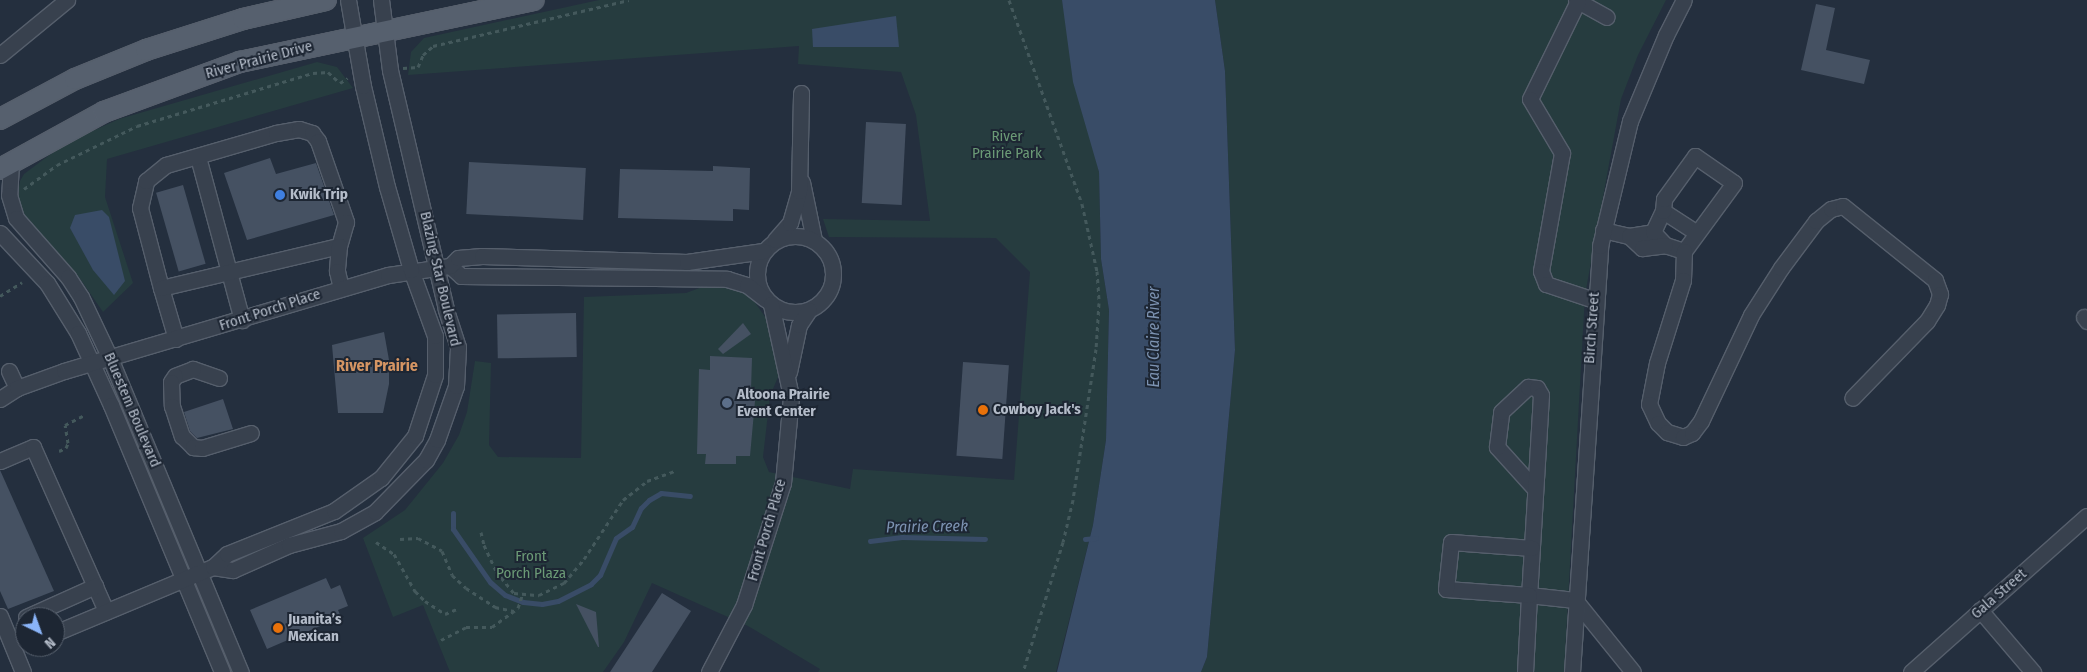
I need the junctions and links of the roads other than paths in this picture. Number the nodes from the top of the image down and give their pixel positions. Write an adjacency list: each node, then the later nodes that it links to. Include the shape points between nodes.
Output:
1 (67, 0): 11 (street)
2 (326, 0): 13 (main road, via 243,19 146,50 76,79)
3 (348, 0): 10 (street, Blazing Star Boulevard)
4 (381, 0): 9 (street, Blazing Star Boulevard)
5 (534, 0): 9 (main road, River Prairie Drive)
6 (1684, 0): 18 (street, Birch Street, via 1630,121)
7 (1577, 1): 8 (street); 34 (street, via 1530,99 1562,153 1541,271 1546,284)
8 (1607, 17)
9 (385, 31): 10 (main road, River Prairie Drive); 29 (street, Blazing Star Boulevard, via 390,70)
10 (355, 36): 15 (main road, River Prairie Drive, via 240,62 155,91 104,112); 31 (street, Blazing Star Boulevard, via 387,186)
11 (0, 55)
12 (801, 93): 16 (street)
13 (0, 119)
14 (198, 157): 26 (street, via 276,133 300,129 312,133 324,152 346,222); 30 (street); 32 (street, via 158,170 146,181 142,192 140,208)
15 (5, 165): 39 (street, Bluestem Boulevard, via 16,218 68,277)
16 (801, 176): 23 (street); 24 (street, via 790,222)
17 (1663, 211): 19 (street); 21 (street); 21 (street, via 1664,199 1695,156 1734,183)
18 (1603, 230): 22 (street); 34 (street, Birch Street)
19 (1653, 232): 22 (street); 25 (street)
20 (0, 233): 40 (street, Bluestem Boulevard, via 47,283)
21 (1697, 233): 28 (street)
22 (1630, 236): 25 (street, via 1642,248)
23 (814, 240): 24 (street, via 794,235); 36 (street, via 830,256 833,278 825,298)
24 (774, 241): 27 (street)
25 (1665, 245): 28 (street)
26 (339, 246): 30 (street); 33 (street, via 337,272)
27 (763, 251): 29 (street, Front Porch Place, via 668,263 472,256 458,258); 35 (street, via 756,276)
28 (1684, 251): 45 (street, via 1682,280 1657,363 1649,404 1658,423 1667,432 1683,437 1692,433 1701,421 1752,315 1781,268 1816,221 1831,209 1843,206 1935,280 1940,294 1927,321)
29 (444, 267): 31 (street, Front Porch Place); 35 (street, Front Porch Place, via 461,276 727,279 746,285); 52 (street, Blazing Star Boulevard, via 459,363 447,415 426,460 402,487 357,523 289,545 233,570)
30 (230, 270): 32 (street); 37 (street)
31 (411, 270): 33 (street, Front Porch Place); 52 (street, Blazing Star Boulevard, via 432,322 436,356 431,393 415,436 381,478 349,503 227,554)
32 (162, 288): 38 (street)
33 (341, 288): 37 (street, Front Porch Place)
34 (1594, 300): 56 (street, Birch Street)
35 (768, 301): 36 (street, Front Porch Place, via 789,312); 43 (street)
36 (809, 310): 43 (street, via 799,325)
37 (242, 320): 38 (street, Front Porch Place)
38 (176, 340): 39 (street, Front Porch Place)
39 (110, 358): 40 (street, Front Porch Place); 52 (street, Bluestem Boulevard)
40 (91, 362): 44 (street, Front Porch Place); 53 (street, Bluestem Boulevard)
41 (9, 371): 44 (street)
42 (219, 378): 47 (street, via 193,369 175,376 171,382 171,400 182,436 188,444 202,448)
43 (788, 379): 68 (street, Front Porch Place, via 791,396 778,503 744,605)
44 (17, 388): 46 (street, Front Porch Place)
45 (1852, 398)
46 (0, 399)
47 (251, 433)
48 (0, 461): 54 (street, via 33,447)
49 (1535, 490): 49 (street, via 1541,395 1537,388 1528,387 1500,412 1498,447); 51 (street)
50 (2087, 516): 58 (street, Gala Street)
51 (1532, 548): 55 (street); 55 (street, via 1451,542 1446,589)
52 (206, 570): 53 (street, Blazing Star Boulevard); 67 (street, Bluestem Boulevard)
53 (182, 580): 59 (street, Blazing Star Boulevard); 66 (street, Bluestem Boulevard)
54 (95, 586): 57 (street); 59 (street)
55 (1529, 595): 56 (street); 69 (street)
56 (1575, 600): 70 (street, Birch Street); 71 (street)
57 (48, 607)
58 (1980, 610): 72 (street, Gala Street); 73 (street)
59 (106, 611): 62 (street, Blazing Star Boulevard)
60 (15, 619): 61 (street)
61 (2, 621): 63 (street)
62 (65, 629)
63 (15, 640)
64 (21, 657): 65 (street)
65 (23, 672)
66 (222, 672)
67 (241, 672)
68 (709, 672)
69 (1525, 672)
70 (1572, 672)
71 (1633, 672)
72 (1910, 672)
73 (2033, 672)

